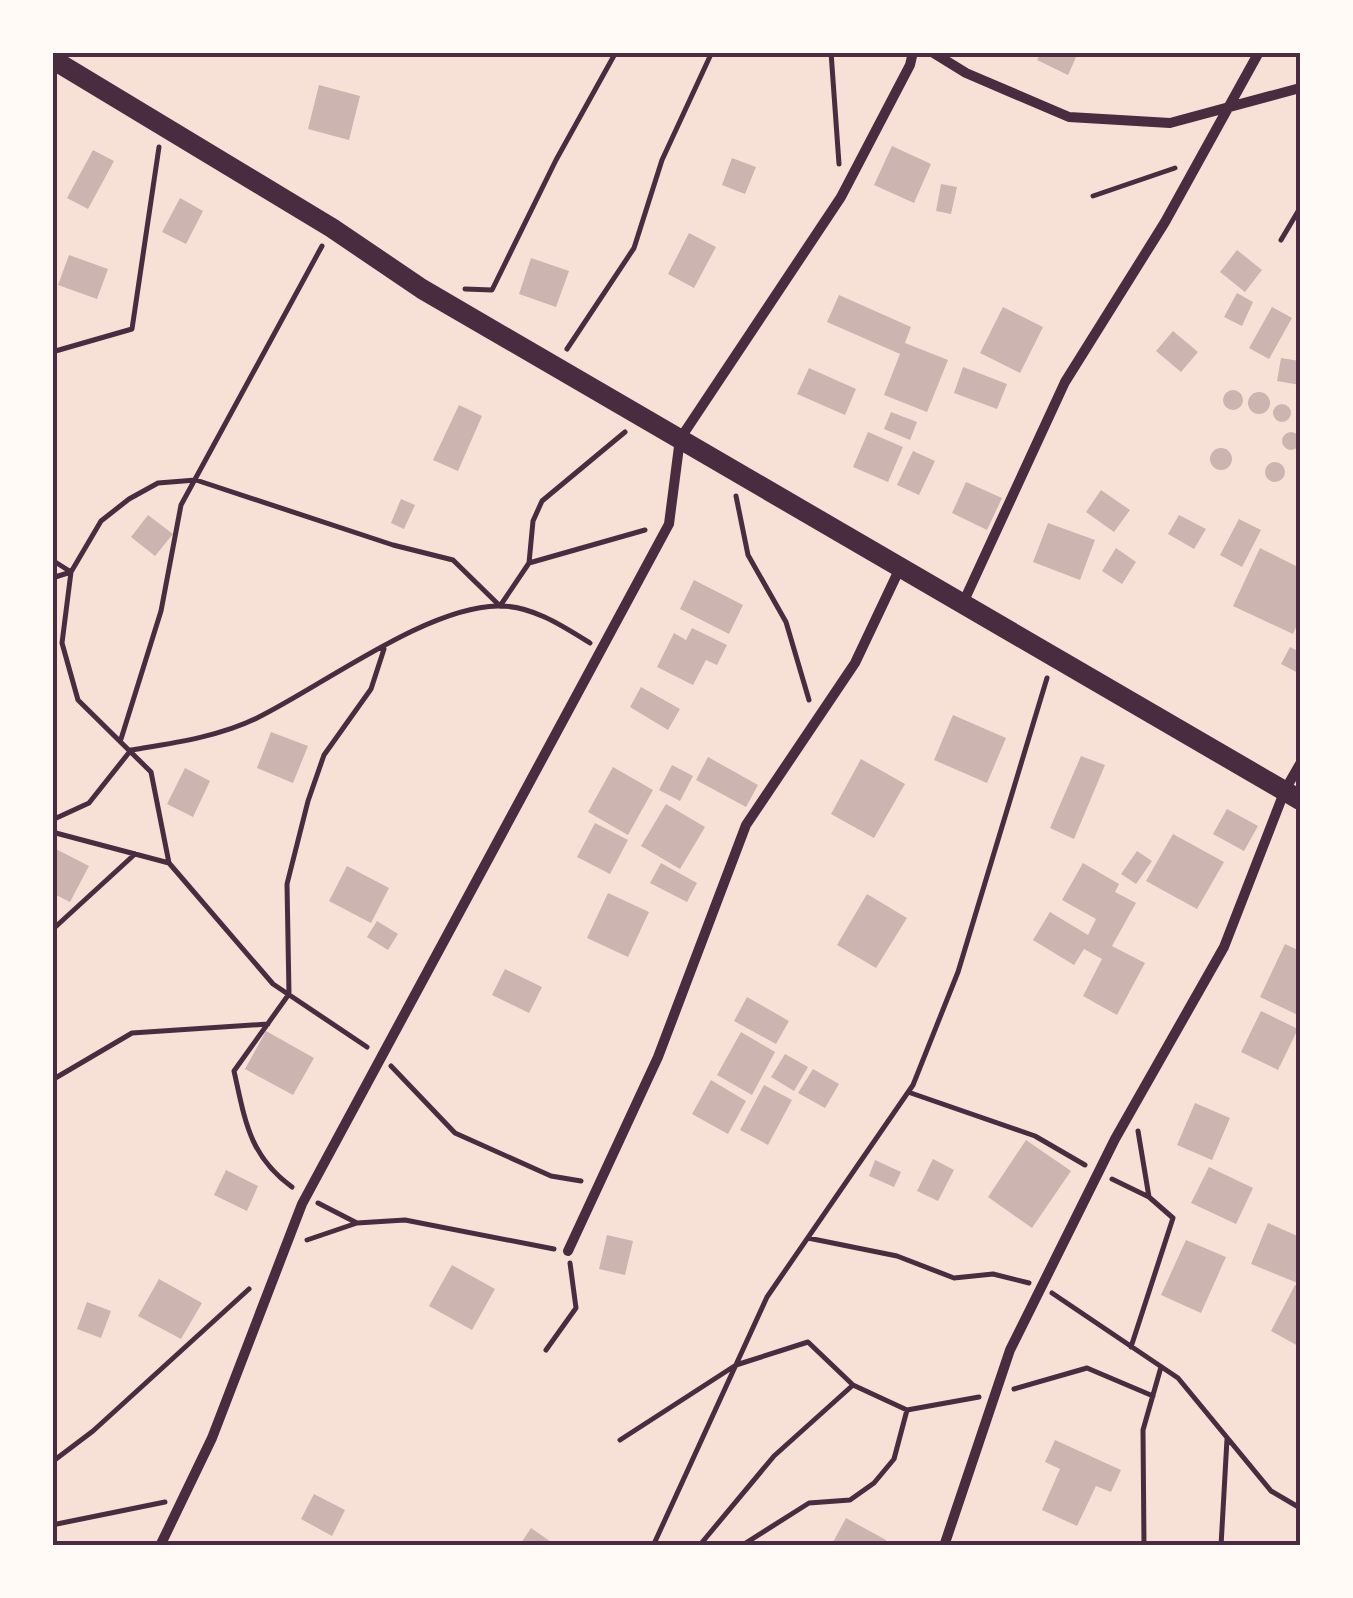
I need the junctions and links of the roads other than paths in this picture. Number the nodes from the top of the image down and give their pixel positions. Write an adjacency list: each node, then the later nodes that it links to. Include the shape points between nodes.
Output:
1 (912, 52): 7 (street, via 841,198)
2 (932, 52): 6 (street, via 1069,117 1170,123)
3 (1259, 52): 6 (street)
4 (52, 59): 7 (highway, via 422,289)
5 (1300, 88): 6 (street)
6 (1227, 109): 9 (street, via 1065,382)
7 (680, 439): 8 (highway); 13 (street, via 668,524 306,1196 212,1438)
8 (900, 567): 9 (highway); 12 (street, via 855,663 746,825 658,1057)
9 (963, 604): 11 (highway)
10 (1300, 764): 11 (street)
11 (1292, 795): 14 (street, via 1224,947 1134,1105 1010,1350)
12 (568, 1251)
13 (160, 1546)
14 (944, 1546)

